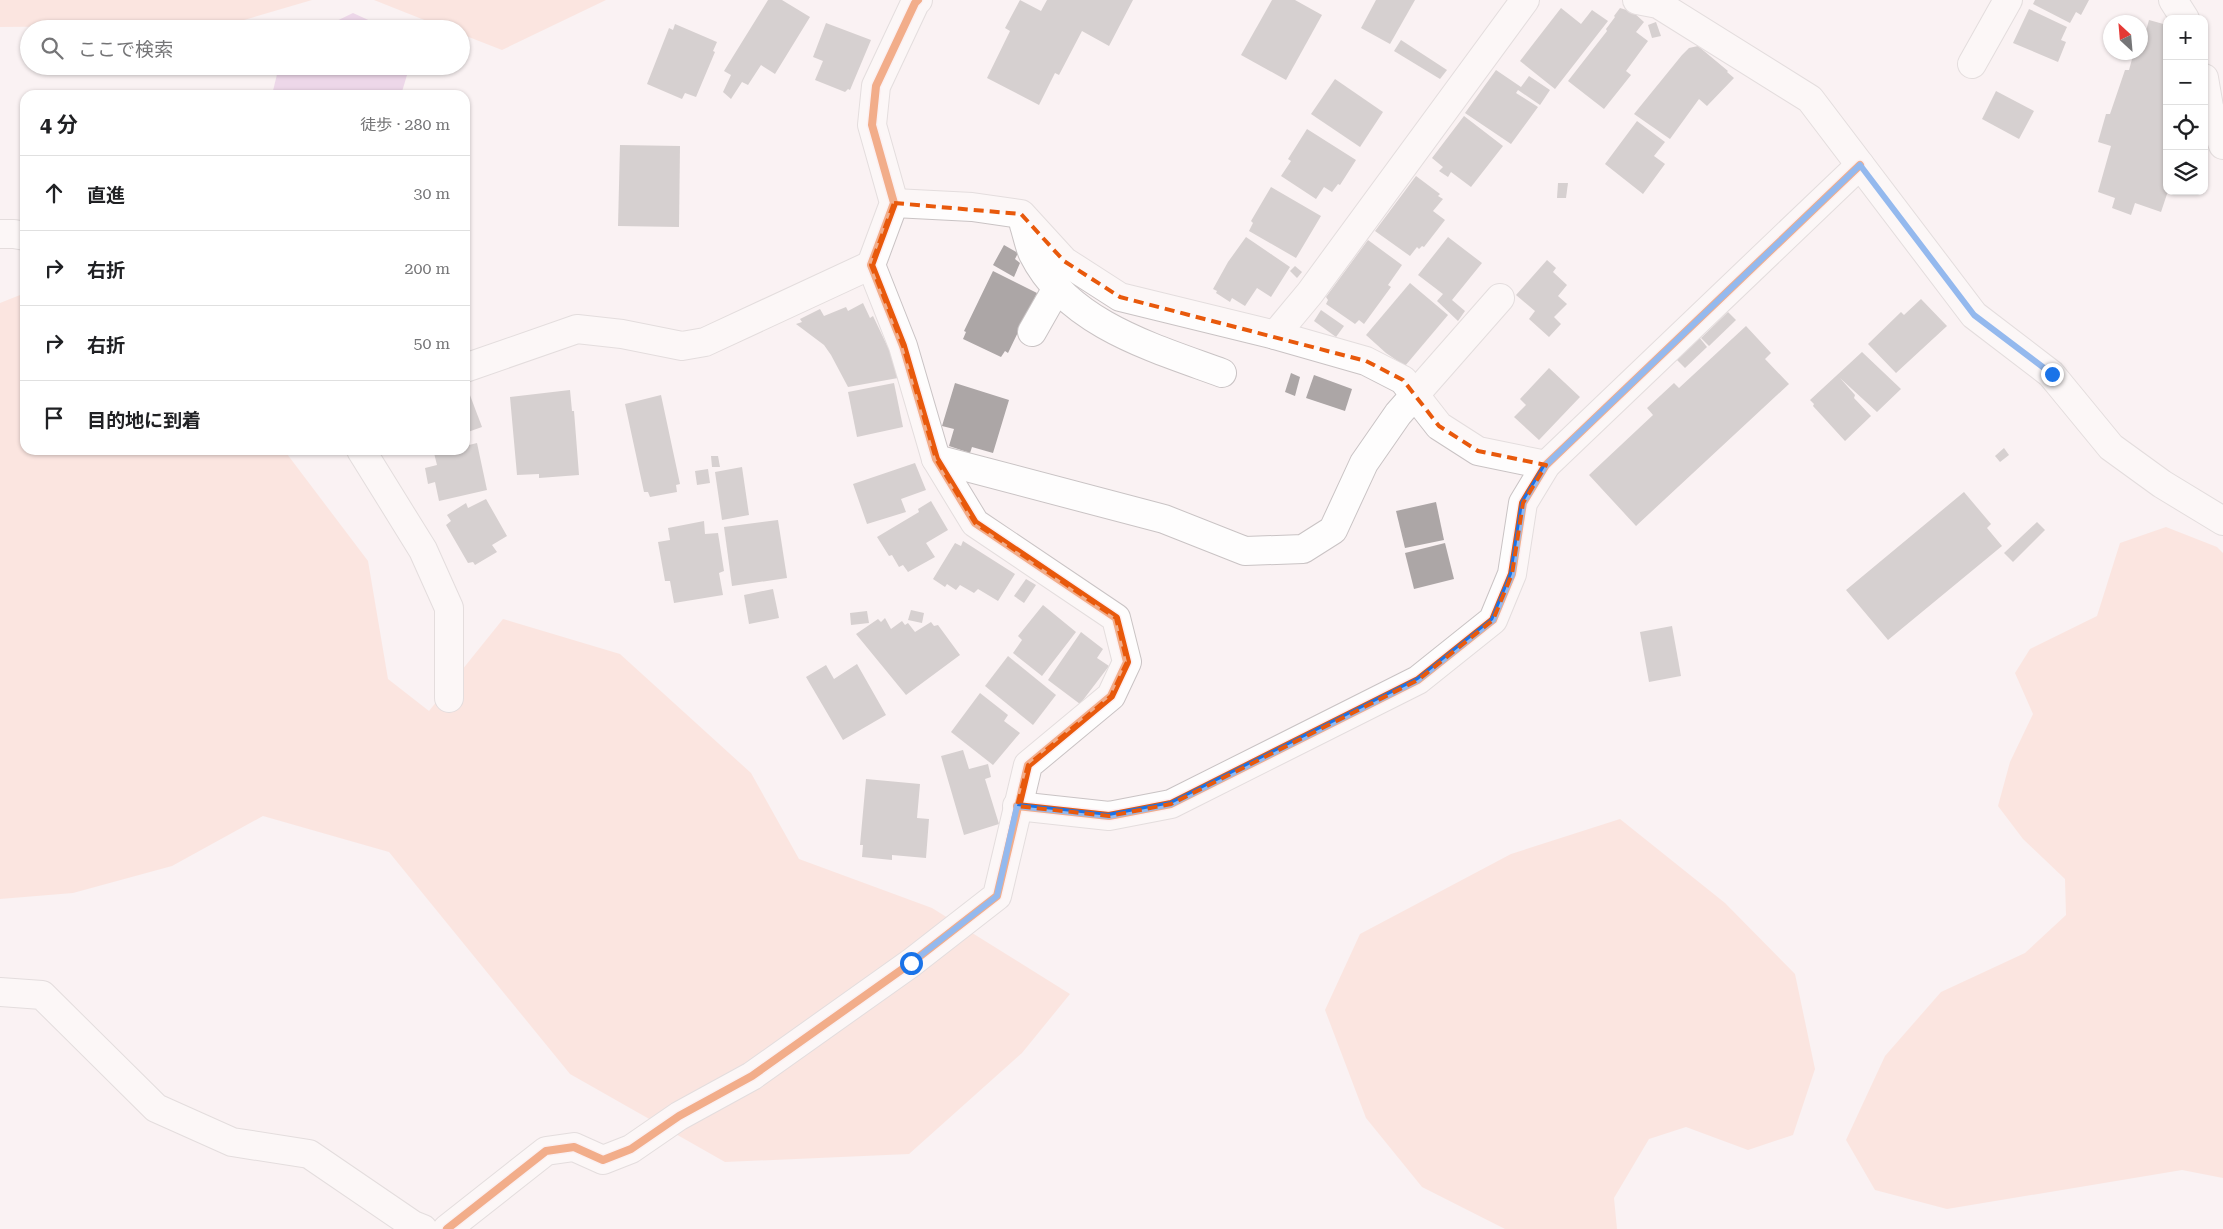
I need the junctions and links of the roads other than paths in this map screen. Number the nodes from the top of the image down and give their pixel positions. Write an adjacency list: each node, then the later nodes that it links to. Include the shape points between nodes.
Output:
1 (918, 0): 11 (street, via 876,86 872,125)
2 (1526, 0): 19 (street, via 1310,293)
3 (1637, 0): 10 (street, via 1658,4 1810,99)
4 (2008, 0): 7 (street)
5 (2173, 0): 6 (street)
6 (2182, 15)
7 (1972, 64)
8 (2208, 101): 9 (street)
9 (2223, 145)
10 (1860, 165): 25 (street); 26 (street, via 1974,315 2052,374 2111,447 2162,484)
11 (894, 203): 12 (street, via 972,207); 15 (street)
12 (1021, 214): 16 (street, via 1033,254); 19 (street, via 1064,261 1120,297)
13 (0, 234): 14 (street)
14 (20, 235)
15 (870, 265): 20 (street, via 705,342 682,346 577,329); 24 (street, via 903,346)
16 (1057, 288): 18 (street); 21 (street, via 1091,316 1115,329 1147,345)
17 (1500, 298): 22 (street)
18 (1032, 332)
19 (1275, 335): 22 (street, via 1366,361 1403,380)
20 (470, 366)
21 (1222, 373)
22 (1415, 395): 24 (street, via 1364,463 1333,530 1304,549 1245,551 1164,519); 25 (street, via 1439,426 1478,451)
23 (364, 455): 27 (street, via 424,550 449,608)
24 (936, 460): 28 (street, via 975,523 1116,618 1127,662 1111,696 1028,764)
25 (1546, 465): 28 (street, via 1523,503 1512,574 1493,620 1418,680 1171,804 1108,816)
26 (2223, 521)
27 (449, 698)
28 (1017, 806): 31 (street, via 997,896 911,963 752,1076 679,1116 631,1149 603,1160 574,1147 546,1151)
29 (0, 992): 30 (street, via 42,995 156,1108 232,1142 309,1154)
30 (423, 1229)
31 (447, 1229)

